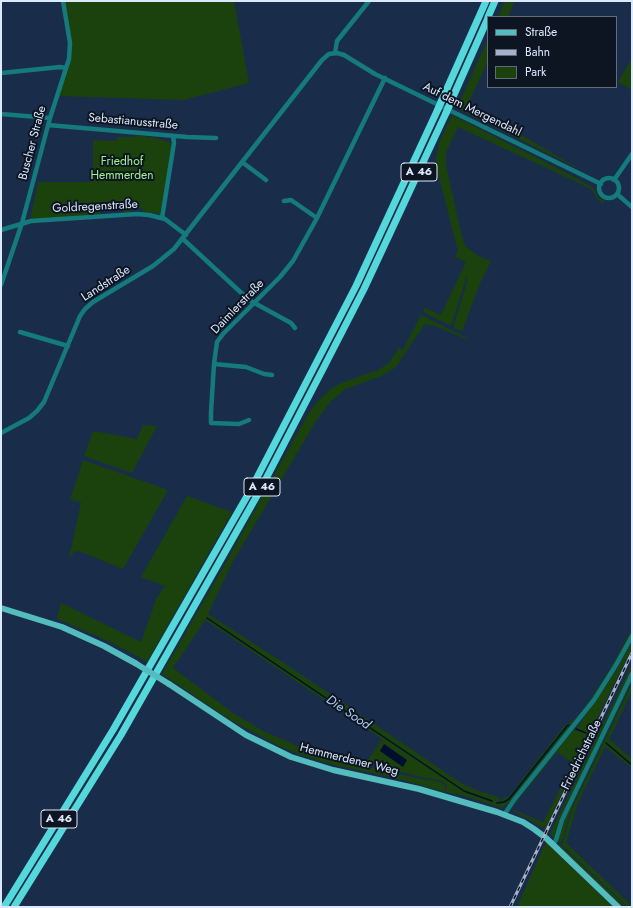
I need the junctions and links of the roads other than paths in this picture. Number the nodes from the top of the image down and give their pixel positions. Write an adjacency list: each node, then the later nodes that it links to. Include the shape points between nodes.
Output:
1 (62, 1): 8 (street, Buscher Straße, via 70,46)
2 (369, 1): 7 (street, via 338,42)
3 (486, 1): 43 (highway, A 46, via 353,292 250,491 113,730)
4 (495, 1): 5 (highway, A 46)
5 (488, 16)
6 (487, 19): 44 (highway, A 46, via 448,110 367,282 272,468 133,715)
7 (335, 53): 10 (street, Auf dem Mergendahl, via 344,55); 17 (street, Landstraße, via 327,55 322,60)
8 (66, 68): 9 (street); 12 (street, Buscher Straße)
9 (1, 73)
10 (385, 78): 20 (street, Auf dem Mergendahl); 25 (street, Daimlerstraße)
11 (1, 114): 12 (street)
12 (50, 118): 13 (street, Buscher Straße)
13 (48, 125): 14 (street, Sebastianusstraße); 26 (street, Buscher Straße)
14 (173, 136): 15 (street, Sebastianusstraße); 24 (street, via 174,144)
15 (216, 138)
16 (632, 154): 19 (street)
17 (242, 162): 18 (street); 28 (street, Landstraße)
18 (266, 180)
19 (614, 180): 20 (street, via 608,178); 21 (street, via 619,186)
20 (601, 184): 21 (street, via 600,190 605,197)
21 (617, 194): 23 (street)
22 (284, 201): 25 (street, via 291,200)
23 (632, 207)
24 (162, 218): 26 (street, Goldregenstraße, via 132,214); 28 (street, Goldregenstraße)
25 (316, 218): 30 (street, Daimlerstraße, via 290,265)
26 (22, 223): 27 (street, Goldregenstraße); 29 (street, Buscher Straße)
27 (1, 230)
28 (185, 237): 30 (street, Goldregenstraße); 33 (street, Landstraße, via 162,260 87,306)
29 (1, 285)
30 (254, 303): 31 (street, Goldregenstraße, via 291,323); 34 (street, Daimlerstraße, via 218,340)
31 (295, 328)
32 (20, 332): 33 (street)
33 (68, 346): 37 (street, Landstraße, via 42,405 29,418)
34 (214, 364): 35 (street, via 246,367); 36 (street, Daimlerstraße, via 211,422 239,424)
35 (272, 375)
36 (249, 420)
37 (1, 433)
38 (1, 608): 41 (main road, Hemmerdener Weg, bridge, via 62,627 104,646 169,684 246,735 291,757 333,770 420,789)
39 (632, 636): 41 (street, via 594,700)
40 (632, 674): 42 (street, Friedrichstraße, via 562,820)
41 (504, 814): 42 (main road, Hemmerdener Weg, via 532,827)
42 (553, 845): 45 (main road, Hemmerdener Weg)
43 (4, 907)
44 (14, 907)
45 (618, 907)

